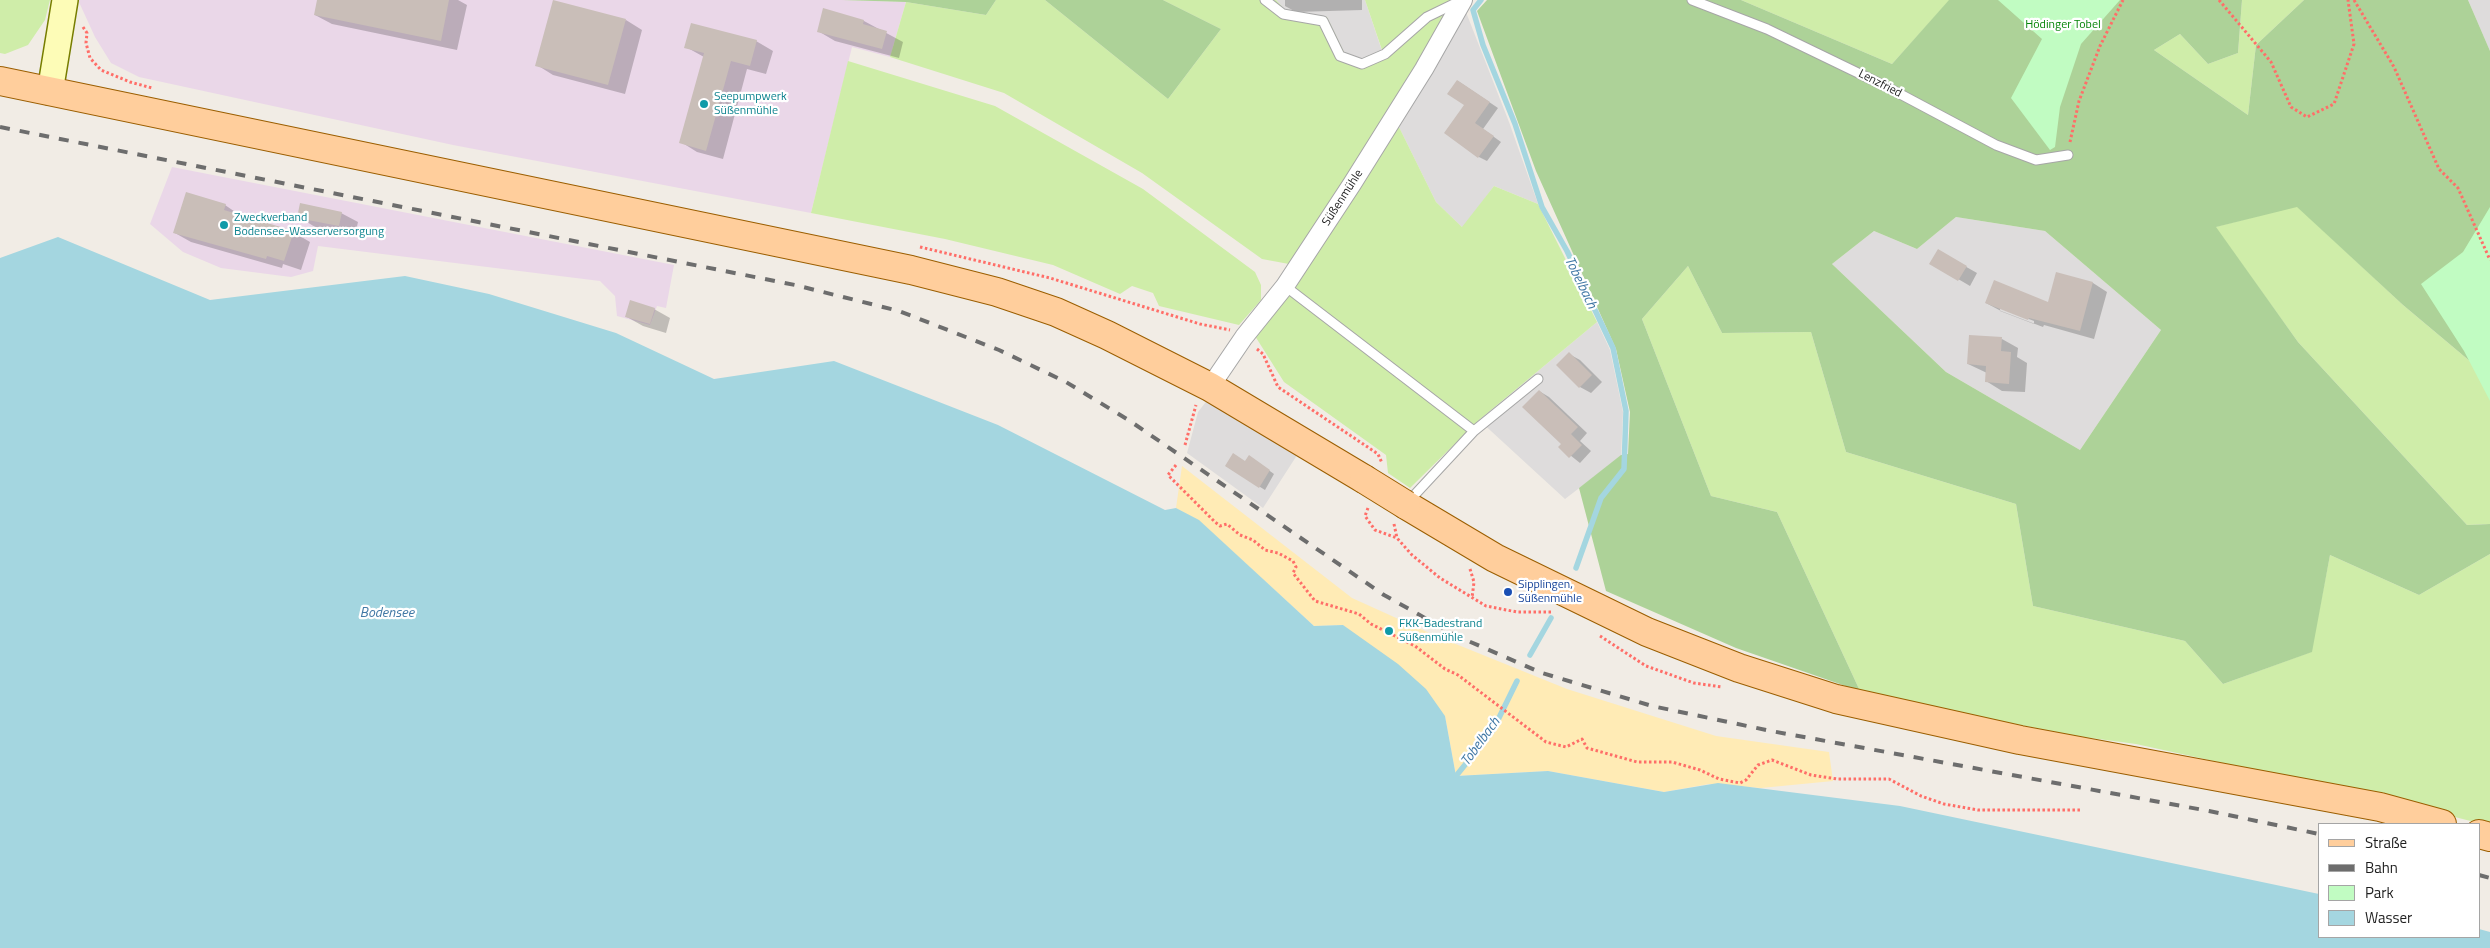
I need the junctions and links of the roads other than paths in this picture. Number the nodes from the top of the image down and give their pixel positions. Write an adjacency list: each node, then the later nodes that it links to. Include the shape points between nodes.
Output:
1 (65, 0): 6 (street)
2 (1266, 0): 3 (lane, via 1284,14 1323,21 1340,56 1362,64 1385,54 1427,17)
3 (1463, 0): 8 (street, Süßenmühle, via 1419,78)
4 (1692, 0): 7 (lane, Lenzfried, via 1767,28 1996,145 2036,160)
5 (0, 81): 6 (main road)
6 (50, 92): 10 (main road, via 911,270 997,292 1056,312 1107,334)
7 (2068, 155)
8 (1285, 286): 10 (street, Süßenmühle, via 1244,337); 11 (lane)
9 (1538, 379): 11 (lane)
10 (1210, 387): 12 (main road, bridge, via 1373,475)
11 (1474, 431): 12 (lane)
12 (1399, 512): 13 (main road, via 1647,632 1739,668 1836,699 2020,740 2380,808)
13 (2438, 823)

